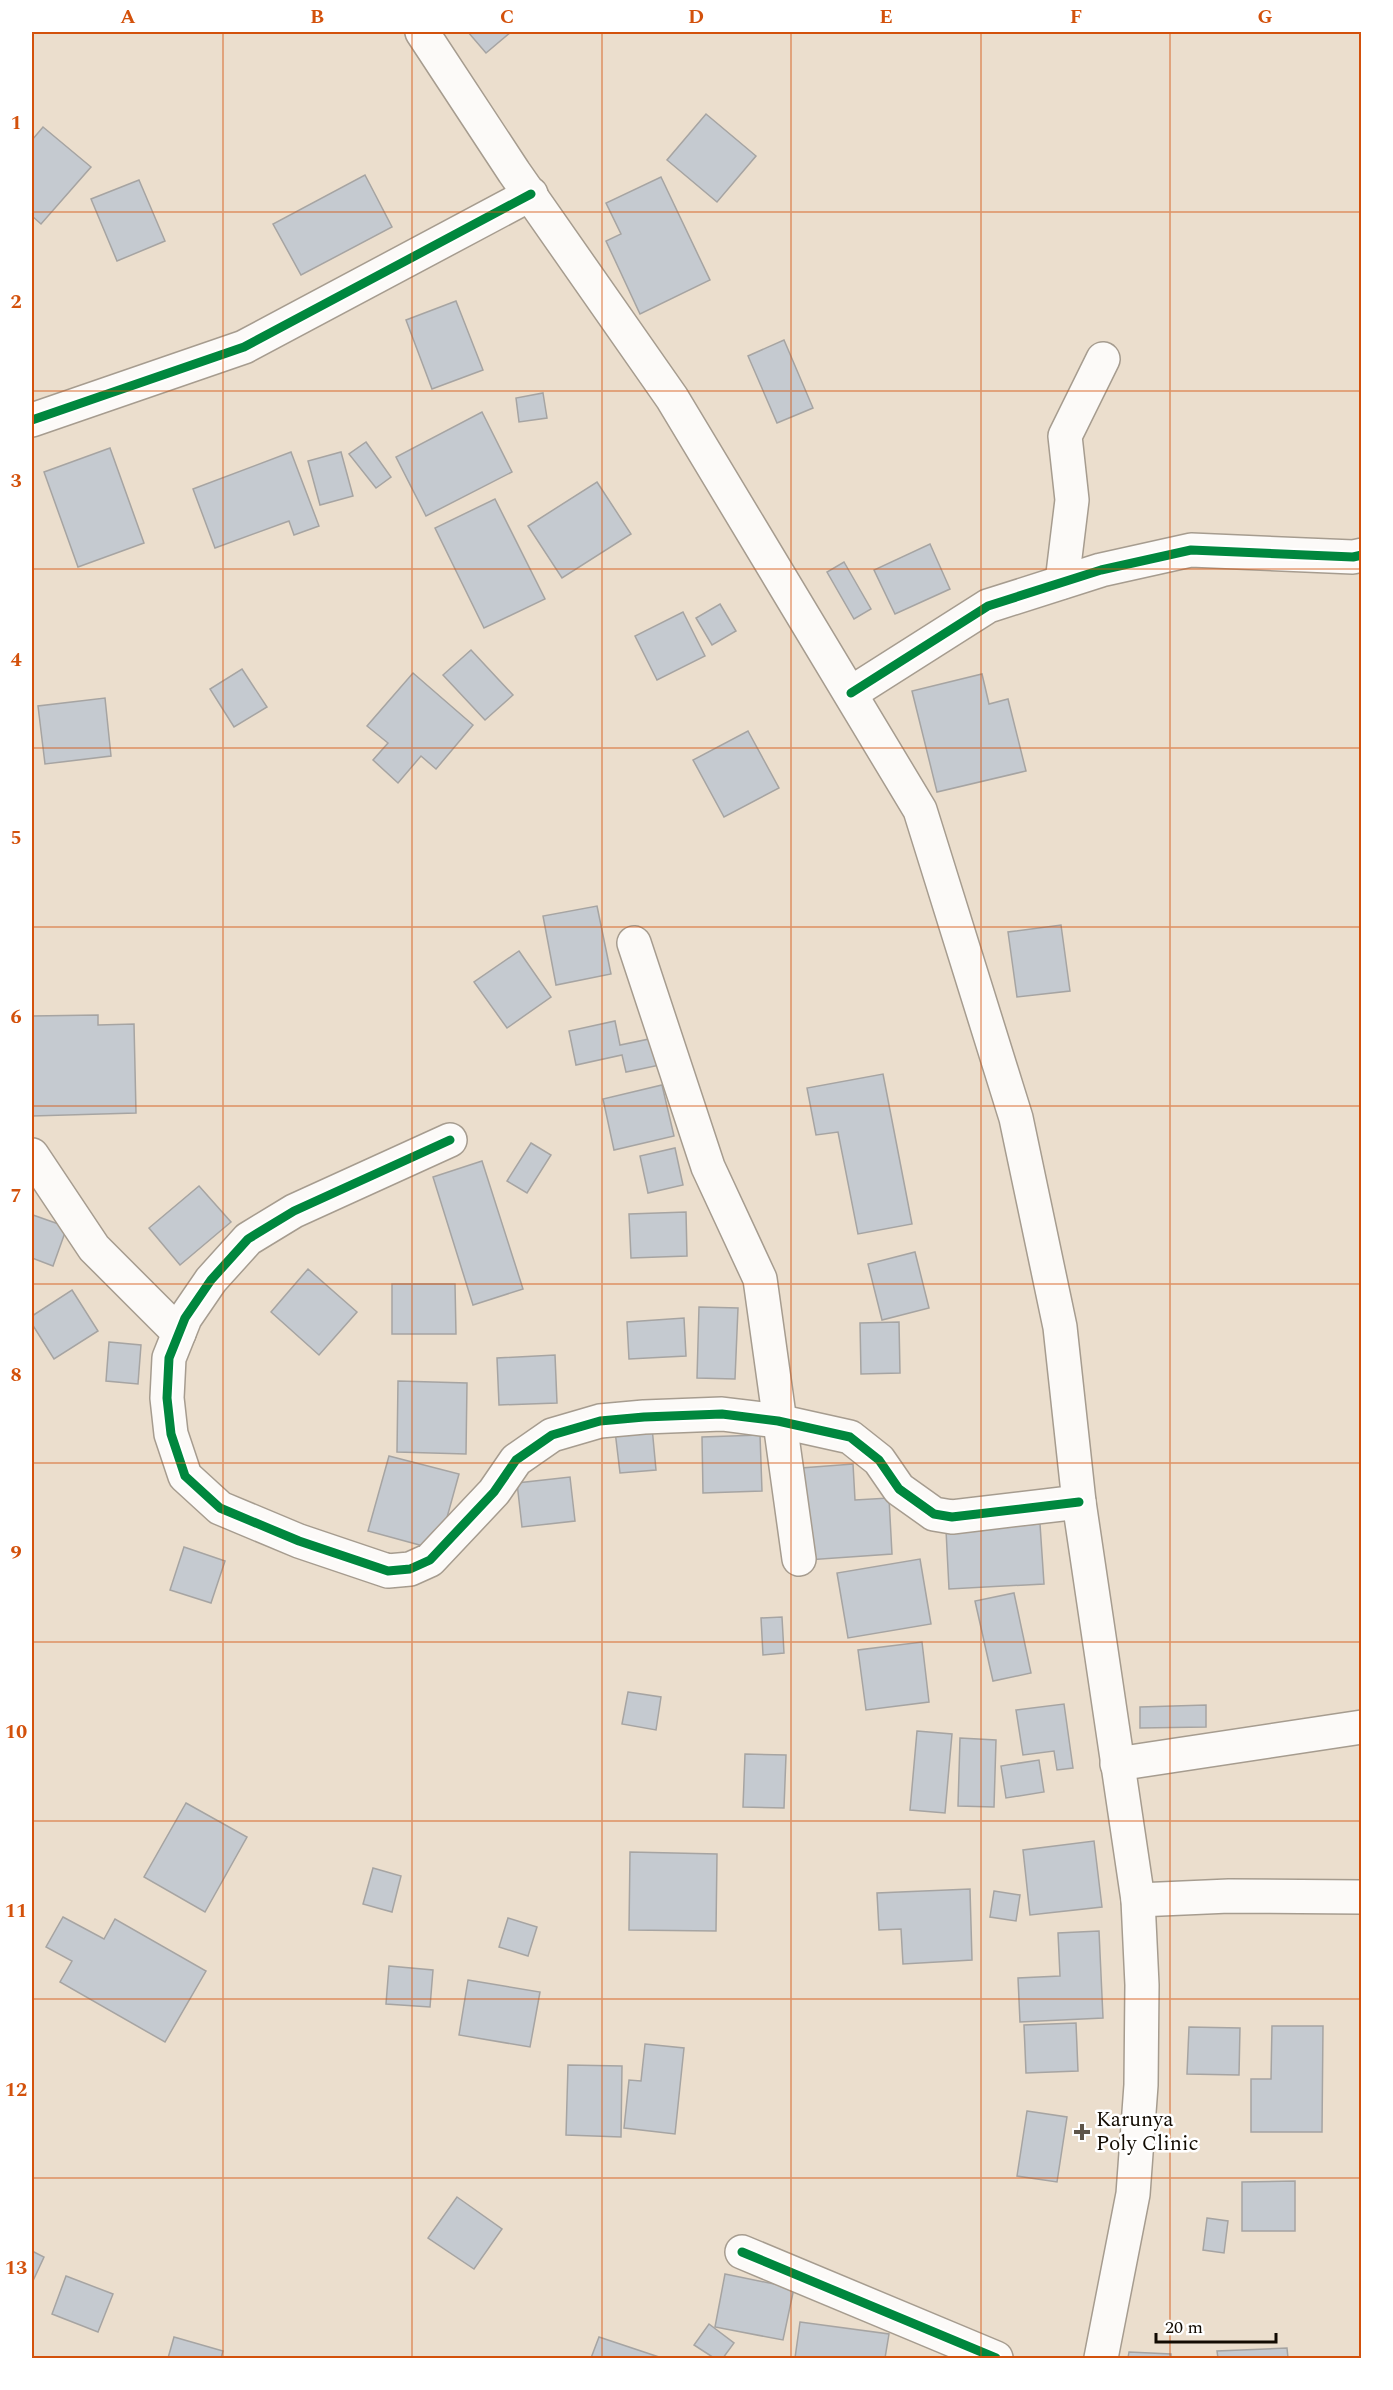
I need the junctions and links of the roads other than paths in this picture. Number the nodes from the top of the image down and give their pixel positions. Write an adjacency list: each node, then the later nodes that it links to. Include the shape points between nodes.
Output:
1 (422, 32): 2 (street)
2 (531, 194): 4 (street, via 244,347); 7 (street, via 672,398)
3 (1103, 360): 6 (street, via 1065,436 1072,500)
4 (32, 420)
5 (1362, 555): 6 (street, via 1191,550)
6 (1062, 582): 7 (street, via 988,606)
7 (851, 693): 13 (street, via 920,810 1016,1118 1060,1327)
8 (634, 943): 12 (street, via 708,1167 760,1279)
9 (450, 1140): 11 (street, via 294,1211 248,1239 211,1280)
10 (32, 1155): 11 (street, via 94,1248)
11 (179, 1333): 12 (street, via 169,1358 167,1398 171,1434 185,1476 220,1508 298,1541 388,1571 410,1569 430,1560 494,1492 516,1460 552,1436 600,1421 644,1417 722,1414)
12 (778, 1421): 13 (street, via 850,1437 879,1460 899,1489 934,1514 952,1516); 14 (street)
13 (1079, 1502): 16 (street)
14 (799, 1558)
15 (1362, 1727): 16 (street)
16 (1117, 1764): 18 (street)
17 (1362, 1897): 18 (street)
18 (1138, 1900): 21 (street, via 1141,2085 1133,2194)
19 (742, 2252): 20 (street)
20 (996, 2358)
21 (1101, 2358)

